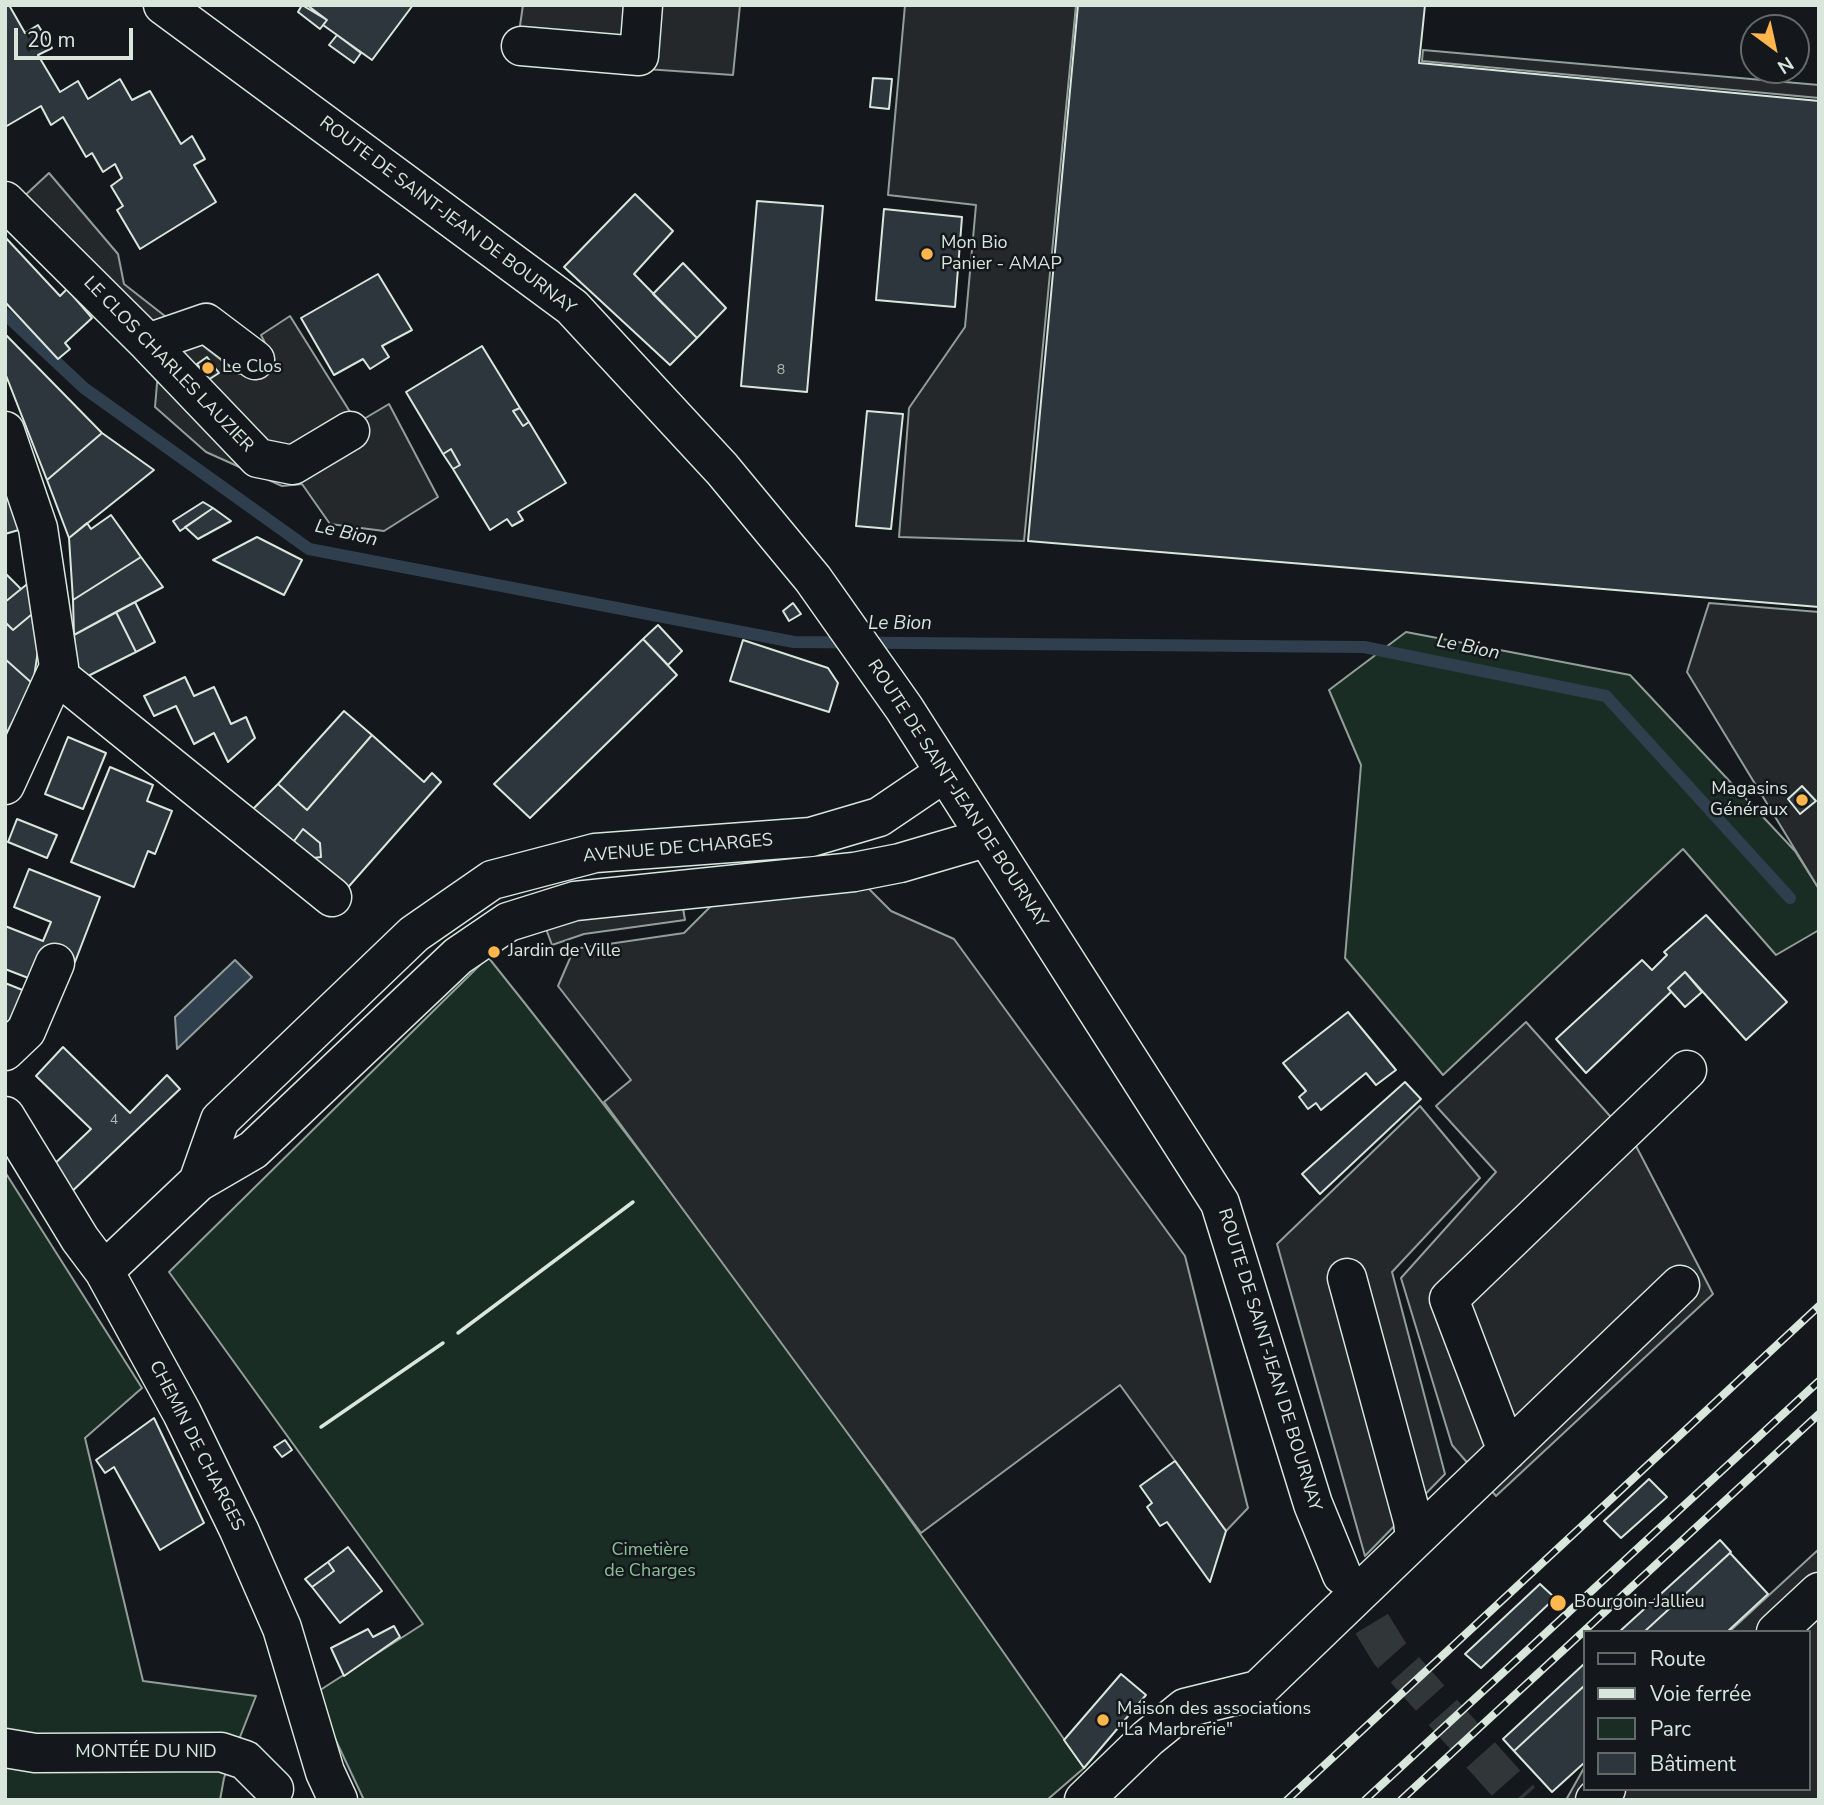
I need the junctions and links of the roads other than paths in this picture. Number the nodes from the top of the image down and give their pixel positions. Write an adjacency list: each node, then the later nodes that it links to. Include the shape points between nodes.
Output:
1 (163, 5): 10 (street, ROUTE DE SAINT-JEAN DE BOURNAY, via 572,307 722,469 841,617)
2 (643, 5): 3 (street, via 639,56)
3 (521, 46)
4 (5, 201): 5 (street, LE CLOS CHARLES LAUZIER)
5 (148, 343): 6 (street, via 206,323); 8 (street, LE CLOS CHARLES LAUZIER, via 258,458 293,465)
6 (255, 360)
7 (5, 431): 9 (street, via 38,528 59,667)
8 (350, 431)
9 (56, 674): 11 (street); 13 (street)
10 (944, 773): 12 (street, ROUTE DE SAINT-JEAN DE BOURNAY); 18 (street, AVENUE DE CHARGES, via 879,817 811,837 595,853 492,880 414,934 220,1120)
11 (5, 785)
12 (985, 838): 18 (street, AVENUE DE CHARGES, via 854,872 575,901 508,922 458,956 253,1150); 24 (street, ROUTE DE SAINT-JEAN DE BOURNAY, via 1220,1203 1313,1504)
13 (332, 897)
14 (55, 963): 15 (street, via 26,1031)
15 (5, 1051)
16 (1687, 1070): 22 (street, via 1449,1299)
17 (5, 1116): 19 (street, CHEMIN DE CHARGES)
18 (198, 1182): 19 (street, AVENUE DE CHARGES)
19 (104, 1271): 28 (street, CHEMIN DE CHARGES, via 182,1413 239,1530 282,1628)
20 (1347, 1278): 23 (street)
21 (1680, 1285): 22 (street)
22 (1507, 1451): 23 (street)
23 (1415, 1538): 30 (street, via 1258,1690 1185,1708)
24 (1342, 1575)
25 (1819, 1592): 26 (street)
26 (1778, 1630)
27 (5, 1748): 29 (street, MONTÉE DU NID, via 35,1753 221,1752 245,1760)
28 (332, 1786): 29 (street, via 294,1779)
29 (269, 1794)
30 (1073, 1796)

